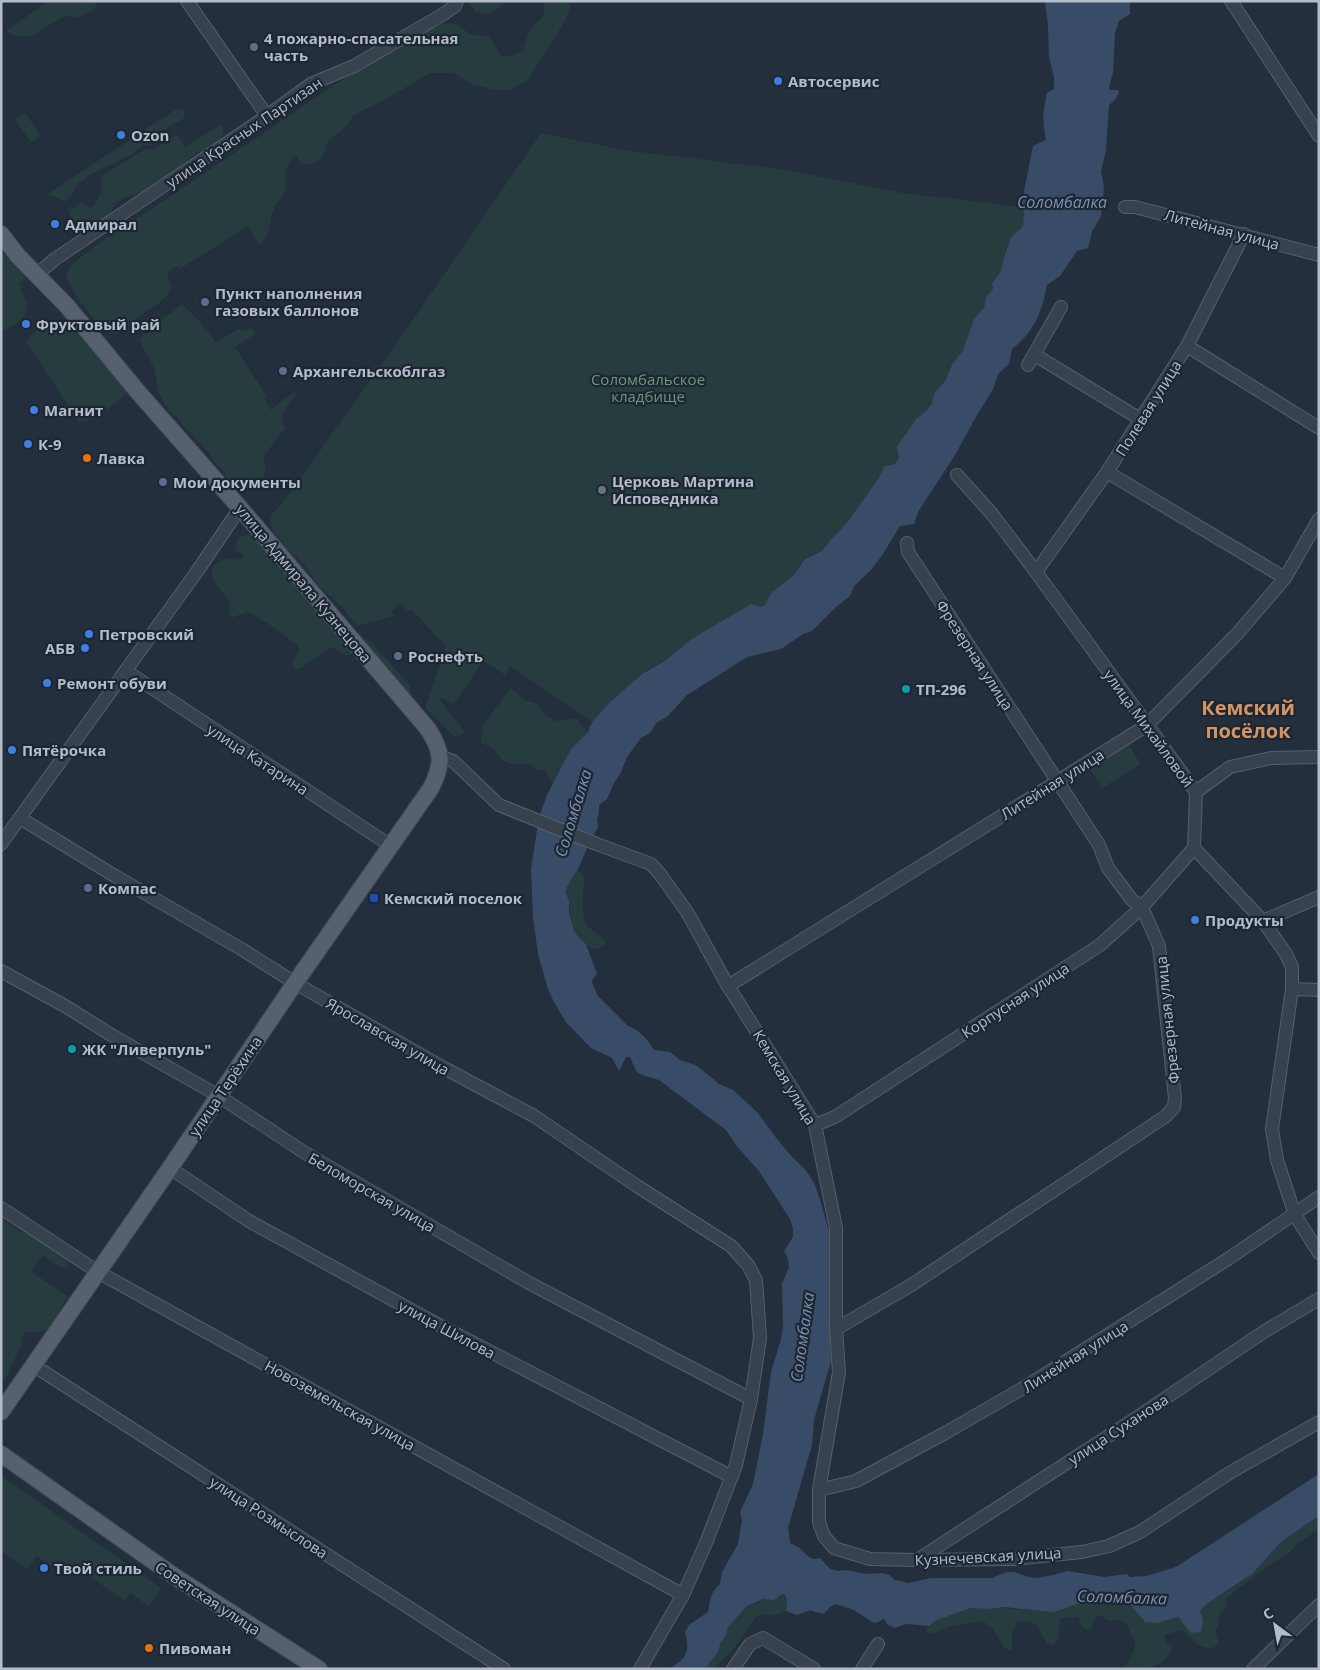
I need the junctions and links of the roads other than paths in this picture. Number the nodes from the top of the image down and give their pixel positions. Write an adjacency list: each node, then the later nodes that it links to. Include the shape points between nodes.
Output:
1 (187, 1): 4 (street)
2 (457, 1): 4 (street, улица Красных Партизан, via 442,16 362,61 311,84)
3 (1231, 1): 5 (street)
4 (267, 116): 10 (street, улица Красных Партизан)
5 (1319, 136)
6 (1125, 207): 8 (street, Литейная улица, via 1135,206)
7 (1, 234): 10 (main road, улица Адмирала Кузнецова)
8 (1244, 234): 9 (street, Литейная улица); 12 (street, Полевая улица)
9 (1319, 255)
10 (37, 274): 17 (main road, улица Адмирала Кузнецова)
11 (1061, 307): 13 (street, via 1032,360)
12 (1187, 346): 13 (street, Полевая улица); 14 (street)
13 (1140, 419): 15 (street, Полевая улица)
14 (1319, 428)
15 (1107, 472): 20 (street, Полевая улица); 21 (street)
16 (957, 475): 20 (street, улица Михайловой, via 992,514)
17 (240, 508): 22 (street); 24 (main road, улица Адмирала Кузнецова, via 428,729)
18 (1319, 520): 21 (street, Литейная улица)
19 (907, 543): 26 (street, Фрезерная улица, via 908,552)
20 (1036, 572): 23 (street, улица Михайловой)
21 (1284, 578): 23 (street, Литейная улица, via 1236,634)
22 (126, 671): 28 (street); 30 (street, улица Катарина)
23 (1146, 725): 26 (street, Литейная улица); 27 (street, улица Михайловой)
24 (440, 756): 30 (main road, улица Терёхина, via 432,788); 37 (street, Кемская улица, via 453,761 498,806 651,864 687,912)
25 (1319, 757): 27 (street, via 1271,758 1230,767)
26 (1058, 782): 33 (street, Фрезерная улица, via 1100,845 1108,868 1132,900); 37 (street, Литейная улица)
27 (1196, 792): 31 (street, улица Михайловой)
28 (20, 818): 29 (street); 36 (street, Ярославская улица)
29 (1, 844)
30 (391, 846): 36 (main road, улица Терёхина)
31 (1194, 848): 33 (street, Корпусная улица); 34 (street)
32 (1319, 897): 34 (street)
33 (1142, 907): 41 (street, Корпусная улица, via 1100,945 835,1117); 49 (street, Фрезерная улица, via 1159,946 1174,1107 1166,1116 952,1259)
34 (1263, 921): 38 (street, via 1292,968)
35 (1, 971): 40 (street, Беломорская улица)
36 (294, 983): 40 (main road, улица Терёхина); 51 (street, Ярославская улица, via 534,1116 731,1246 756,1280 760,1338)
37 (728, 986): 41 (street, Кемская улица)
38 (1292, 989): 39 (street); 45 (street, via 1272,1129 1277,1160)
39 (1319, 990)
40 (218, 1096): 42 (main road, улица Терёхина); 51 (street, Беломорская улица, via 305,1153 529,1283)
41 (815, 1125): 49 (street, Кемская улица, via 836,1228)
42 (170, 1168): 47 (main road, улица Терёхина); 55 (street, улица Шилова, via 249,1221 435,1323)
43 (1319, 1197): 45 (street, Линейная улица)
44 (1, 1208): 47 (street, Новоземельская улица)
45 (1295, 1215): 46 (street); 56 (street, Линейная улица, via 1025,1388 856,1480)
46 (1319, 1253)
47 (98, 1272): 50 (main road, улица Терёхина); 59 (street, Новоземельская улица)
48 (1319, 1299): 58 (street, улица Суханова)
49 (836, 1329): 56 (street, Кемская улица, via 839,1372)
50 (33, 1365): 52 (main road, улица Терёхина); 63 (street, улица Розмыслова)
51 (751, 1399): 55 (street)
52 (1, 1412)
53 (1319, 1422): 58 (street, Кузнечевская улица, via 1232,1472 1140,1532 1109,1546 1082,1552 1014,1558)
54 (1, 1454): 62 (main road, Советская улица, via 176,1578)
55 (732, 1477): 59 (street)
56 (819, 1490): 57 (street, Кемская улица)
57 (819, 1522): 58 (street, Кузнечевская улица, via 824,1536 834,1548 870,1558)
58 (917, 1560)
59 (683, 1595): 64 (street)
60 (1319, 1606): 68 (street)
61 (878, 1644): 67 (street)
62 (319, 1669)
63 (504, 1669)
64 (640, 1669)
65 (733, 1669): 66 (street, via 750,1644 763,1638)
66 (814, 1669)
67 (862, 1669)
68 (1254, 1669)

